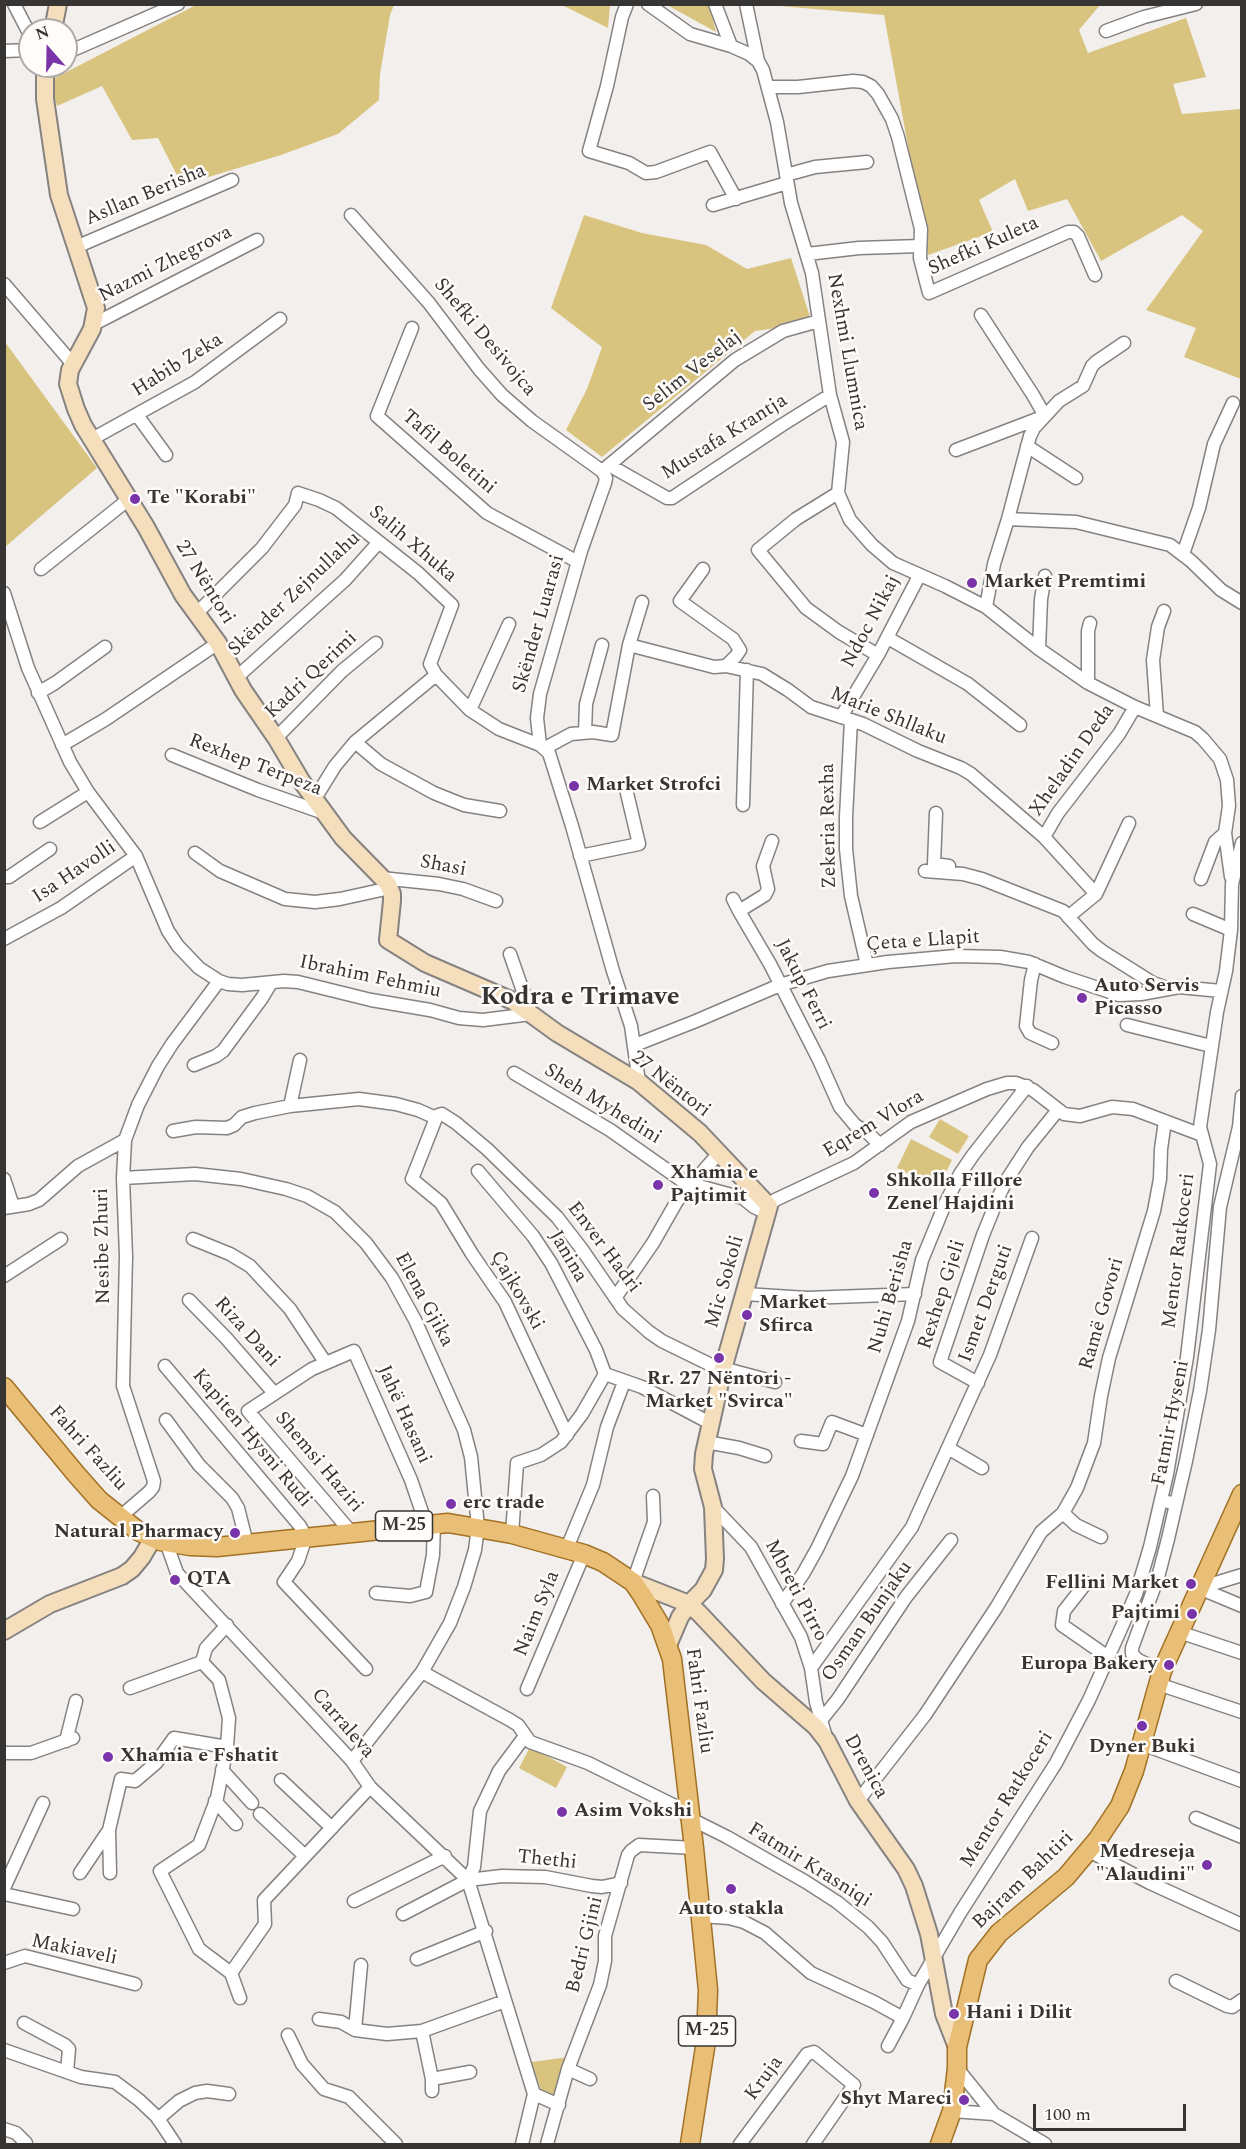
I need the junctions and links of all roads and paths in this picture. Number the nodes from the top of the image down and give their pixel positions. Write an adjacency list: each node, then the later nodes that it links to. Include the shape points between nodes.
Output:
1 (14, 4): 8 (street)
2 (178, 4): 11 (street)
3 (627, 4): 18 (street, via 589,151 629,163 646,173 710,153)
4 (648, 4): 10 (street, via 690,34)
5 (715, 4): 10 (street)
6 (746, 4): 12 (street, Nexhmi Llumnica)
7 (1196, 4): 9 (street)
8 (21, 18)
9 (1106, 31)
10 (731, 46): 12 (street)
11 (78, 48)
12 (758, 61): 14 (street, Nexhmi Llumnica)
13 (45, 78): 23 (street, via 54,170)
14 (768, 87): 16 (street, Nexhmi Llumnica); 22 (street, Shefki Kuleta, via 853,81 863,82 878,94 898,137 921,229)
15 (867, 162): 16 (street, via 814,167)
16 (786, 179): 18 (street); 24 (street, Nexhmi Llumnica)
17 (232, 180): 23 (street, Asllan Berisha)
18 (736, 199): 19 (street)
19 (712, 205)
20 (351, 215): 42 (street, Shefki Desivojca, via 429,303 502,395 532,422)
21 (257, 240): 30 (street, Nazmi Zhegrova)
22 (920, 246): 24 (street); 25 (street, Shefki Kuleta, via 929,293 1068,232 1078,236)
23 (76, 248): 30 (street, via 95,300)
24 (807, 254): 29 (street, Nexhmi Llumnica)
25 (1095, 275)
26 (4, 284): 33 (street)
27 (981, 315): 37 (street)
28 (280, 319): 36 (street, Habib Zeka, via 210,372)
29 (819, 321): 34 (street, Nexhmi Llumnica); 42 (street, Selim Veselaj, via 783,332 735,360)
30 (94, 324): 33 (street, 27 Nëntori)
31 (412, 328): 49 (street, Tafil Boletini, via 377,416 487,513)
32 (1124, 342): 37 (street, via 1095,362 1083,386 1065,396)
33 (72, 363): 38 (street, 27 Nëntori, via 70,393)
34 (830, 395): 42 (street, Mustafa Krantja, via 672,498); 44 (street, Nexhmi Llumnica, via 843,442)
35 (1233, 404): 48 (street, via 1214,444)
36 (137, 415): 38 (street, Habib Zeka); 41 (street)
37 (1045, 416): 39 (street, via 1034,428); 40 (street)
38 (92, 439): 45 (street, 27 Nëntori)
39 (1027, 446): 43 (street); 46 (street)
40 (956, 450)
41 (166, 455)
42 (606, 468): 49 (street, Skënder Luarasi, via 605,483)
43 (1076, 478)
44 (838, 493): 52 (street, Nexhmi Llumnica, via 850,520 872,545 893,563); 70 (street, via 796,519 758,550 806,608)
45 (129, 499): 50 (street); 59 (street, 27 Nëntori)
46 (1008, 519): 48 (street, via 1076,522 1170,545); 57 (street)
47 (379, 542): 59 (street, Salih Xhuka, via 336,508 297,493 295,505 262,548); 73 (street, Salih Xhuka, via 452,605 430,664); 74 (street, Skënder Zejnullahu, via 345,580)
48 (1183, 554): 56 (street, via 1221,590)
49 (578, 562): 86 (street, Skënder Luarasi, via 538,701)
50 (41, 568)
51 (703, 569): 71 (street, via 680,601 733,639 740,650)
52 (919, 576): 57 (street, Nexhmi Llumnica); 63 (street, Ndoc Nikaj)
53 (1045, 576): 69 (street)
54 (4, 593): 60 (street, Ibrahim Fehmiu)
55 (642, 602): 67 (street)
56 (1242, 603)
57 (986, 607): 69 (street, Nexhmi Llumnica)
58 (1164, 611): 79 (street, via 1153,660)
59 (197, 614): 64 (street, 27 Nëntori)
60 (9, 620): 76 (street, Ibrahim Fehmiu)
61 (1090, 623): 75 (street)
62 (509, 624): 78 (street)
63 (888, 638): 70 (street, Ndoc Nikaj); 81 (street, via 968,684)
64 (218, 643): 74 (street, 27 Nëntori); 85 (street, via 145,694)
65 (376, 643): 83 (street, Kadri Qerimi, via 342,671)
66 (602, 645): 82 (street, via 586,704)
67 (629, 645): 71 (street, Marie Shllaku); 82 (street, via 612,735)
68 (105, 647): 76 (street)
69 (1039, 649): 75 (street, Nexhmi Llumnica)
70 (878, 655): 80 (street, Ndoc Nikaj)
71 (726, 666): 72 (street, Marie Shllaku)
72 (747, 670): 80 (street, Marie Shllaku, via 767,677 811,707); 90 (street)
73 (436, 675): 78 (street); 84 (street)
74 (237, 677): 83 (street, 27 Nëntori)
75 (1088, 683): 77 (street, Nexhmi Llumnica)
76 (38, 693): 85 (street, Ibrahim Fehmiu)
77 (1135, 707): 79 (street, Nexhmi Llumnica); 97 (street, Xheladin Deda)
78 (470, 710): 86 (street, via 499,729)
79 (1157, 716): 96 (street, Nexhmi Llumnica, via 1195,732 1220,759 1229,792)
80 (846, 719): 97 (street, Marie Shllaku, via 961,768); 122 (street, Zekeria Rexha, via 847,865)
81 (1020, 725)
82 (585, 732): 86 (street)
83 (276, 738): 91 (street, 27 Nëntori)
84 (355, 742): 91 (street, via 338,760); 92 (street, via 381,764 434,793 464,805)
85 (62, 744): 89 (street, Ibrahim Fehmiu)
86 (542, 747): 103 (street, Skënder Luarasi, via 552,760)
87 (172, 755): 91 (street, Rexhep Terpeza, via 267,794)
88 (626, 789): 103 (street, via 639,844)
89 (88, 792): 94 (street); 102 (street, Ibrahim Fehmiu)
90 (743, 806)
91 (319, 807): 107 (street, 27 Nëntori)
92 (500, 812)
93 (936, 813): 110 (street, via 934,864 987,874)
94 (40, 822)
95 (1129, 823): 109 (street)
96 (1225, 833): 106 (street, via 1215,842); 108 (street, Nexhmi Llumnica)
97 (1044, 837): 109 (street, Marie Shllaku)
98 (772, 841): 114 (street, via 763,866 768,889)
99 (1242, 843): 108 (street, Mentor Ratkoceri)
100 (50, 849): 105 (street)
101 (195, 853): 107 (street, Shasi, via 220,872 285,899 340,899)
102 (136, 856): 119 (street, Isa Havolli, via 61,908); 123 (street, Ibrahim Fehmiu, via 177,946)
103 (580, 856): 131 (street, Skënder Luarasi)
104 (925, 872): 110 (street, via 963,874)
105 (4, 877)
106 (1201, 879)
107 (386, 883): 113 (street, Shasi, via 414,879 463,889); 128 (street, 27 Nëntori, via 392,901 388,940 424,963 499,993)
108 (1232, 884): 112 (street, Mentor Ratkoceri)
109 (1096, 894): 116 (street)
110 (1022, 895): 116 (street, via 1063,911)
111 (734, 899): 114 (street, Jakup Ferri)
112 (1233, 900): 117 (street); 118 (street, Mentor Ratkoceri)
113 (496, 901)
114 (740, 911): 125 (street, Jakup Ferri)
115 (1193, 914): 118 (street)
116 (1068, 917): 126 (street, via 1102,951)
117 (1242, 917)
118 (1231, 930): 127 (street, Mentor Ratkoceri)
119 (4, 939)
120 (510, 954): 128 (street)
121 (1035, 964): 122 (street, Çeta e Llapit, via 978,956); 126 (street, Çeta e Llapit, via 1119,995); 130 (street, via 1026,1026 1030,1033)
122 (867, 965): 125 (street, Çeta e Llapit)
123 (219, 981): 124 (street, Ibrahim Fehmiu, via 242,985); 146 (street, Nesibe Zhuri, via 158,1066)
124 (271, 983): 128 (street, Ibrahim Fehmiu, via 298,982 470,1019); 134 (street, via 223,1051)
125 (780, 985): 131 (street, Çeta e Llapit); 147 (street, Jakup Ferri, via 840,1107)
126 (1167, 988): 127 (street, Çeta e Llapit, via 1190,986)
127 (1221, 991): 132 (street, Mentor Ratkoceri)
128 (531, 1014): 136 (street, 27 Nëntori)
129 (1126, 1025): 132 (street)
130 (1052, 1043)
131 (635, 1045): 136 (street, Skënder Luarasi)
132 (1211, 1046): 145 (street, Mentor Ratkoceri)
133 (300, 1060): 139 (street)
134 (194, 1065)
135 (514, 1073): 152 (street, Sheh Myhedini)
136 (639, 1082): 148 (street, 27 Nëntori)
137 (1027, 1086): 140 (street); 147 (street, Eqrem Vlora, via 1006,1083 987,1089 918,1119); 162 (street, Nuhi Berisha, via 960,1174 933,1231)
138 (1242, 1096): 143 (street, Fatmir Hyseni)
139 (290, 1106): 141 (street, Enver Hadri, via 378,1100); 144 (street, Enver Hadri, via 248,1115 227,1128)
140 (1058, 1110): 142 (street, via 1080,1116 1122,1108); 171 (street, Rexhep Gjeli, via 1002,1189 940,1362)
141 (436, 1118): 163 (street, Enver Hadri, via 442,1114 462,1128 557,1217); 176 (street, Çajkovski, via 412,1179 441,1203 510,1310)
142 (1165, 1121): 145 (street); 188 (street, Ramë Govori, via 1154,1210 1109,1358 1098,1430 1077,1488)
143 (1240, 1128): 155 (street, Fatmir Hyseni)
144 (173, 1131)
145 (1202, 1135): 153 (street, Mentor Ratkoceri, via 1210,1164)
146 (125, 1140): 150 (street, Nesibe Zhuri); 154 (street, via 78,1166 39,1200)
147 (880, 1145): 156 (street, Eqrem Vlora, via 854,1163 775,1200)
148 (719, 1153): 152 (street); 156 (street, 27 Nëntori)
149 (478, 1171): 168 (street, Janina, via 551,1263)
150 (123, 1178): 189 (street, Nesibe Zhuri, via 123,1386 154,1481 149,1492); 191 (street, Elena Gjika, via 195,1174 262,1183 307,1196 351,1227 380,1260 405,1302 464,1430 471,1457)
151 (4, 1179): 154 (street)
152 (692, 1184): 156 (street, Sheh Myhedini, via 743,1198 754,1208); 163 (street)
153 (1204, 1205): 155 (street); 185 (street, Mentor Ratkoceri, via 1187,1357)
154 (9, 1207)
155 (1220, 1207): 186 (street, Fatmir Hyseni, via 1200,1391)
156 (768, 1209): 161 (street, Mic Sokoli)
157 (1032, 1238): 171 (street, Ismet Derguti)
158 (61, 1239): 160 (street)
159 (193, 1239): 165 (street, via 250,1266 290,1309)
160 (4, 1276)
161 (745, 1294): 162 (street, via 807,1298); 167 (street, Mic Sokoli)
162 (915, 1294): 177 (street, Nuhi Berisha)
163 (615, 1298): 167 (street, Enver Hadri, via 633,1319 662,1341)
164 (189, 1300): 173 (street, Riza Dani)
165 (326, 1362): 173 (street, Shemsi Haziri); 190 (street, Jahë Hasani, via 354,1351)
166 (165, 1366): 195 (street, Kapiten Hysni Rudi, via 293,1517)
167 (723, 1369): 170 (street); 175 (street, Mic Sokoli)
168 (605, 1374): 169 (street); 176 (street)
169 (624, 1382): 175 (street); 199 (street, Naim Syla, via 607,1427)
170 (775, 1382)
171 (978, 1383): 180 (street)
172 (4, 1387): 189 (main road, Fahri Fazliu / M-25, via 99,1500)
173 (274, 1393): 192 (street, Shemsi Haziri, via 248,1411)
174 (166, 1420): 198 (street, via 199,1465 232,1498)
175 (710, 1423): 179 (street, Mic Sokoli)
176 (567, 1435): 193 (street, via 553,1448 518,1463)
177 (867, 1436): 178 (street, via 832,1422 823,1444); 206 (street, Nuhi Berisha, via 817,1550)
178 (801, 1441)
179 (706, 1442): 181 (street); 187 (street, Mic Sokoli, via 703,1469)
180 (948, 1448): 182 (street); 215 (street, via 912,1527)
181 (765, 1456)
182 (982, 1468)
183 (1242, 1494): 203 (main road, Bajram Bahtiri)
184 (653, 1496): 201 (street, via 654,1522)
185 (1161, 1501): 186 (street, Fatmir Hyseni); 213 (street, Mentor Ratkoceri, via 1136,1594)
186 (1176, 1504): 218 (street, Fatmir Hyseni, via 1158,1577 1132,1648 1132,1654)
187 (713, 1507): 205 (street, Mic Sokoli, via 714,1570); 206 (street, Mbreti Pirro, via 751,1546)
188 (1063, 1513): 194 (street, via 1076,1525); 233 (street, Ramë Govori, via 1041,1532 948,1681)
189 (120, 1517): 196 (main road, Fahri Fazliu / M-25)
190 (430, 1524): 191 (main road, Fahri Fazliu / M-25); 192 (main road, Fahri Fazliu / M-25); 204 (street, via 433,1555 426,1592 410,1596)
191 (478, 1527): 193 (main road, Fahri Fazliu / M-25); 217 (street, Elena Gjika, via 461,1596)
192 (351, 1532): 195 (main road, Fahri Fazliu / M-25)
193 (512, 1534): 199 (main road, Fahri Fazliu / M-25)
194 (1101, 1537)
195 (306, 1538): 198 (main road, Fahri Fazliu / M-25); 216 (street, via 298,1561 284,1582)
196 (159, 1540): 198 (main road, Fahri Fazliu / M-25, via 190,1546); 208 (street, Carraleva, via 177,1573); 209 (street, via 122,1576 50,1604)
197 (951, 1540): 223 (street, Osman Bunjaku, via 906,1597)
198 (247, 1544)
199 (575, 1551): 201 (main road, Fahri Fazliu / M-25, via 603,1562); 220 (street, Naim Syla)
200 (1242, 1575): 203 (street)
201 (633, 1582): 205 (street, Drenica); 211 (main road, Fahri Fazliu / M-25, via 651,1608)
202 (1086, 1583): 213 (street, via 1064,1611 1062,1625)
203 (1199, 1588): 207 (street); 210 (main road, Bajram Bahtiri)
204 (376, 1593)
205 (689, 1604): 211 (street, Mic Sokoli); 223 (street, Drenica, via 763,1681)
206 (782, 1604): 215 (street, Mbreti Pirro, via 801,1637)
207 (1242, 1606)
208 (227, 1625): 214 (street, via 206,1648); 228 (street, Carraleva)
209 (4, 1631)
210 (1179, 1632): 212 (street); 218 (main road, Bajram Bahtiri)
211 (668, 1645): 239 (main road, Fahri Fazliu / M-25)
212 (1242, 1653)
213 (1108, 1657): 260 (street, Mentor Ratkoceri, via 1056,1763)
214 (202, 1662): 219 (street); 226 (street, via 219,1680 229,1718)
215 (811, 1668): 223 (street, Mbreti Pirro)
216 (366, 1670)
217 (422, 1672): 224 (street, Fatmir Krasniqi, via 510,1720); 228 (street, Elena Gjika)
218 (1160, 1677): 222 (street, Fatmir Hyseni); 225 (main road, Bajram Bahtiri)
219 (130, 1688)
220 (527, 1689)
221 (76, 1701): 227 (street, via 69,1739 31,1753)
222 (1242, 1712)
223 (818, 1724): 233 (street, Drenica)
224 (525, 1736): 239 (street, Fatmir Krasniqi, via 677,1807); 250 (street, via 499,1771 480,1811 474,1867)
225 (1142, 1744): 231 (street); 245 (main road, Bajram Bahtiri, via 1128,1790)
226 (227, 1747): 229 (street); 242 (street, via 174,1738 156,1763 135,1781 121,1779)
227 (4, 1753)
228 (352, 1761): 232 (street, Carraleva)
229 (222, 1770): 234 (street); 236 (street)
230 (281, 1780): 241 (street)
231 (1242, 1781)
232 (370, 1787): 241 (street); 247 (street, Carraleva)
233 (858, 1800): 260 (street, Drenica, via 910,1877)
234 (215, 1801): 240 (street); 264 (street, via 199,1845 160,1871 199,1949)
235 (43, 1803): 252 (street)
236 (252, 1803)
237 (260, 1814): 246 (street)
238 (1196, 1818): 243 (street)
239 (690, 1819): 244 (main road, Fahri Fazliu / M-25); 267 (street, Fatmir Krasniqi, via 837,1902 875,1934 907,1980)
240 (236, 1824)
241 (332, 1828): 246 (street)
242 (109, 1830): 248 (street); 249 (street)
243 (1242, 1837)
244 (694, 1848): 251 (street, Bedri Gjini, via 634,1847); 257 (main road, Fahri Fazliu / M-25)
245 (1089, 1851): 258 (street); 278 (main road, Bajram Bahtiri, via 1060,1882 999,1933 978,1960)
246 (305, 1856): 264 (street, via 264,1900 265,1924)
247 (445, 1856): 250 (street, Carraleva); 254 (street)
248 (80, 1873)
249 (110, 1873)
250 (468, 1880): 251 (street, Thethi, via 502,1876 545,1877 592,1886); 256 (street); 259 (street, Carraleva)
251 (621, 1883): 281 (street, Bedri Gjini, via 605,1936 600,1985)
252 (4, 1888)
253 (4, 1894): 255 (street)
254 (354, 1901)
255 (73, 1910)
256 (403, 1914)
257 (701, 1916): 272 (street, via 744,1922 765,1934 811,1973); 297 (main road, Fahri Fazliu / M-25, via 708,1990 706,2041)
258 (1242, 1925)
259 (486, 1931): 261 (street); 270 (street, Carraleva)
260 (934, 1958): 267 (street, Mentor Ratkoceri); 278 (street, Drenica, via 944,2014)
261 (417, 1959)
262 (4, 1963): 266 (street, Makiaveli, via 26,1956)
263 (361, 1965): 274 (street)
264 (231, 1973): 268 (street)
265 (1176, 1981): 269 (street, via 1227,2006)
266 (135, 1984)
267 (918, 1985): 272 (street, Mentor Ratkoceri)
268 (240, 1998)
269 (1242, 2000)
270 (505, 2001): 275 (street); 286 (street, Carraleva)
271 (319, 2019): 274 (street, via 341,2022)
272 (903, 2019): 277 (street, Mentor Ratkoceri)
273 (24, 2023): 282 (street, via 69,2049)
274 (355, 2030): 275 (street, via 387,2034)
275 (422, 2031): 283 (street, via 432,2085)
276 (288, 2035): 294 (street, via 302,2064 324,2089 349,2097)
277 (888, 2046)
278 (957, 2047): 280 (main road, Bajram Bahtiri)
279 (4, 2050): 282 (street)
280 (957, 2068): 288 (main road, Bajram Bahtiri); 289 (street)
281 (568, 2069): 284 (street); 287 (street, Bedri Gjini)
282 (67, 2072): 290 (street, via 115,2082)
283 (470, 2072)
284 (590, 2079)
285 (229, 2094): 290 (street, via 195,2093)
286 (534, 2094): 287 (street); 295 (street)
287 (559, 2105): 296 (street, Bedri Gjini)
288 (952, 2111): 289 (street); 300 (main road, Bajram Bahtiri)
289 (994, 2114): 301 (street)
290 (158, 2119): 293 (street)
291 (4, 2129): 292 (street, via 16,2133)
292 (26, 2143)
293 (175, 2145)
294 (396, 2145)
295 (522, 2145)
296 (547, 2145)
297 (690, 2145)
298 (740, 2145): 299 (street, Kruja, via 807,2054 814,2052 854,2085)
299 (813, 2145)
300 (940, 2145)
301 (1045, 2145)

